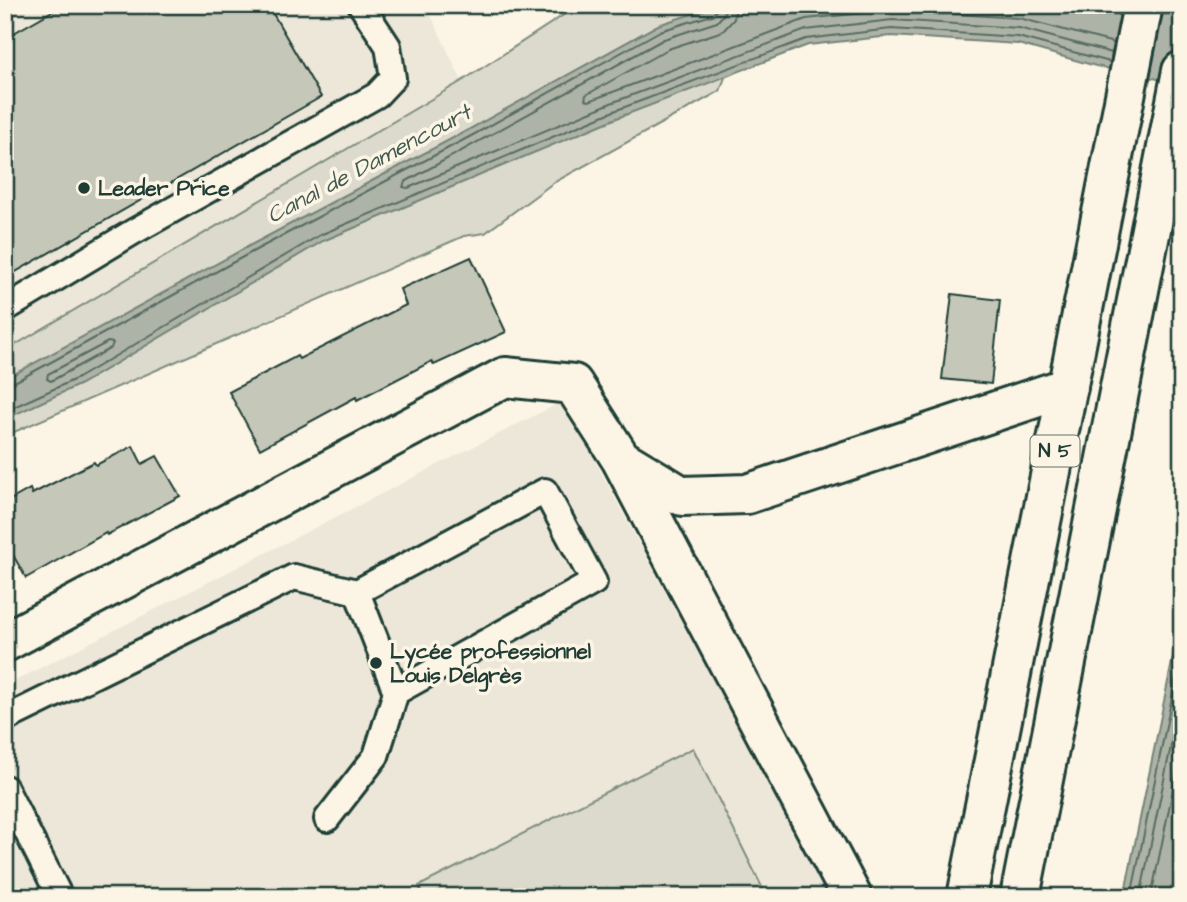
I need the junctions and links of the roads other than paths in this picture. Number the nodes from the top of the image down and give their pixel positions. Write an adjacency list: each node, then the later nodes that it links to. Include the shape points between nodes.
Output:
1 (360, 5): 4 (lane, via 388,46 393,78 376,95)
2 (1143, 5): 5 (main road, N 5)
3 (1182, 71): 16 (main road, N 5)
4 (5, 309)
5 (1068, 387): 6 (main road, via 747,494 682,496); 15 (main road, N 5)
6 (621, 459): 8 (main road, via 572,384 505,377); 14 (main road)
7 (357, 592): 9 (lane); 9 (lane, via 545,491 594,582); 10 (lane, via 294,577)
8 (5, 642)
9 (396, 692): 12 (lane, via 376,756)
10 (5, 719)
11 (5, 788): 13 (lane)
12 (327, 819)
13 (60, 897)
14 (852, 897)
15 (967, 897)
16 (1020, 897)

